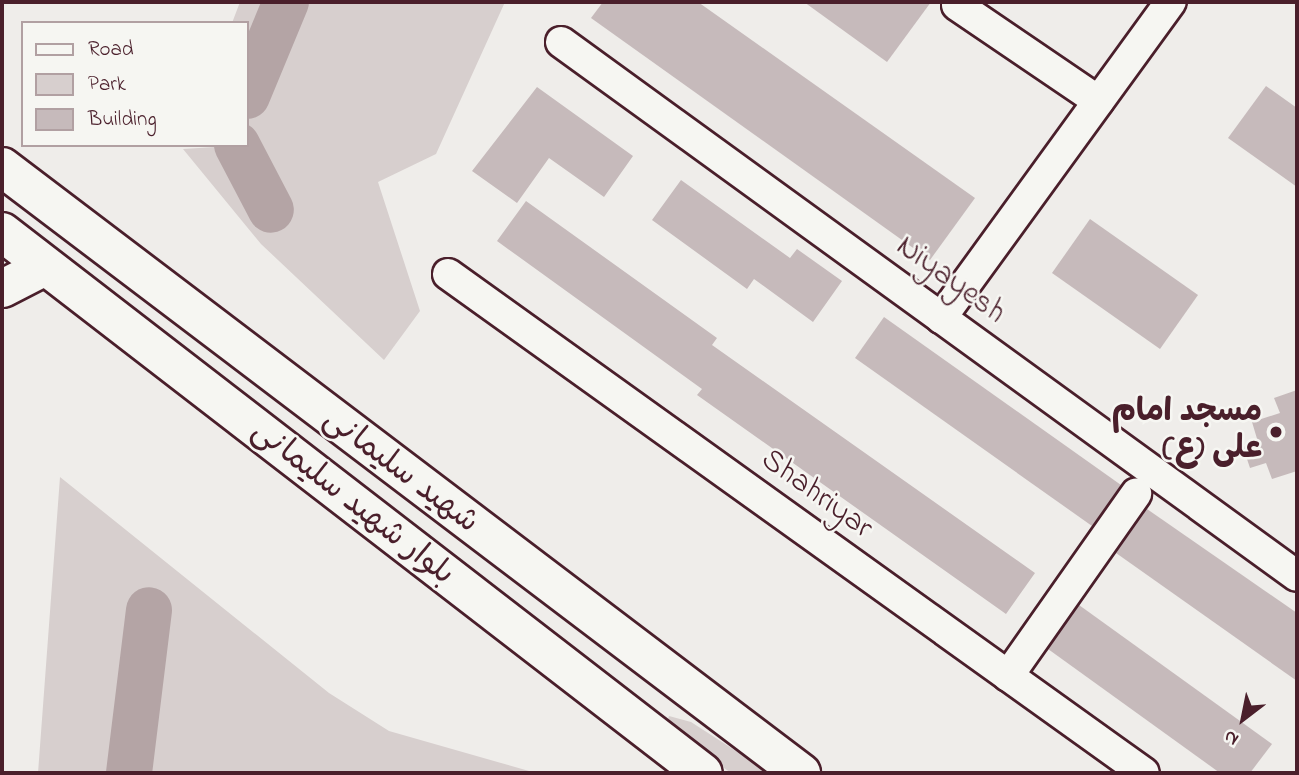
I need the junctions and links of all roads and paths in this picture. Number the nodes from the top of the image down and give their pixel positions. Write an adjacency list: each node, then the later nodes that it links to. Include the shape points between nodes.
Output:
1 (1171, 2): 4 (street)
2 (957, 5): 4 (street)
3 (561, 42): 10 (street, Niyayesh)
4 (1098, 101): 10 (street)
5 (2, 167): 13 (main road, شهید سلیمانی)
6 (2, 232): 7 (main road, بلوار شهید سلیمانی)
7 (45, 266): 9 (street); 15 (main road, بلوار شهید سلیمانی)
8 (448, 274): 14 (street, Shahriyar)
9 (2, 288)
10 (941, 318): 12 (street, Niyayesh)
11 (1136, 494): 14 (street)
12 (1297, 576)
13 (657, 668): 15 (main road); 17 (main road, شهید سلیمانی)
14 (1007, 676): 18 (street, Shahriyar)
15 (622, 715): 16 (main road, بلوار شهید سلیمانی)
16 (703, 773)
17 (801, 773)
18 (1144, 773)

